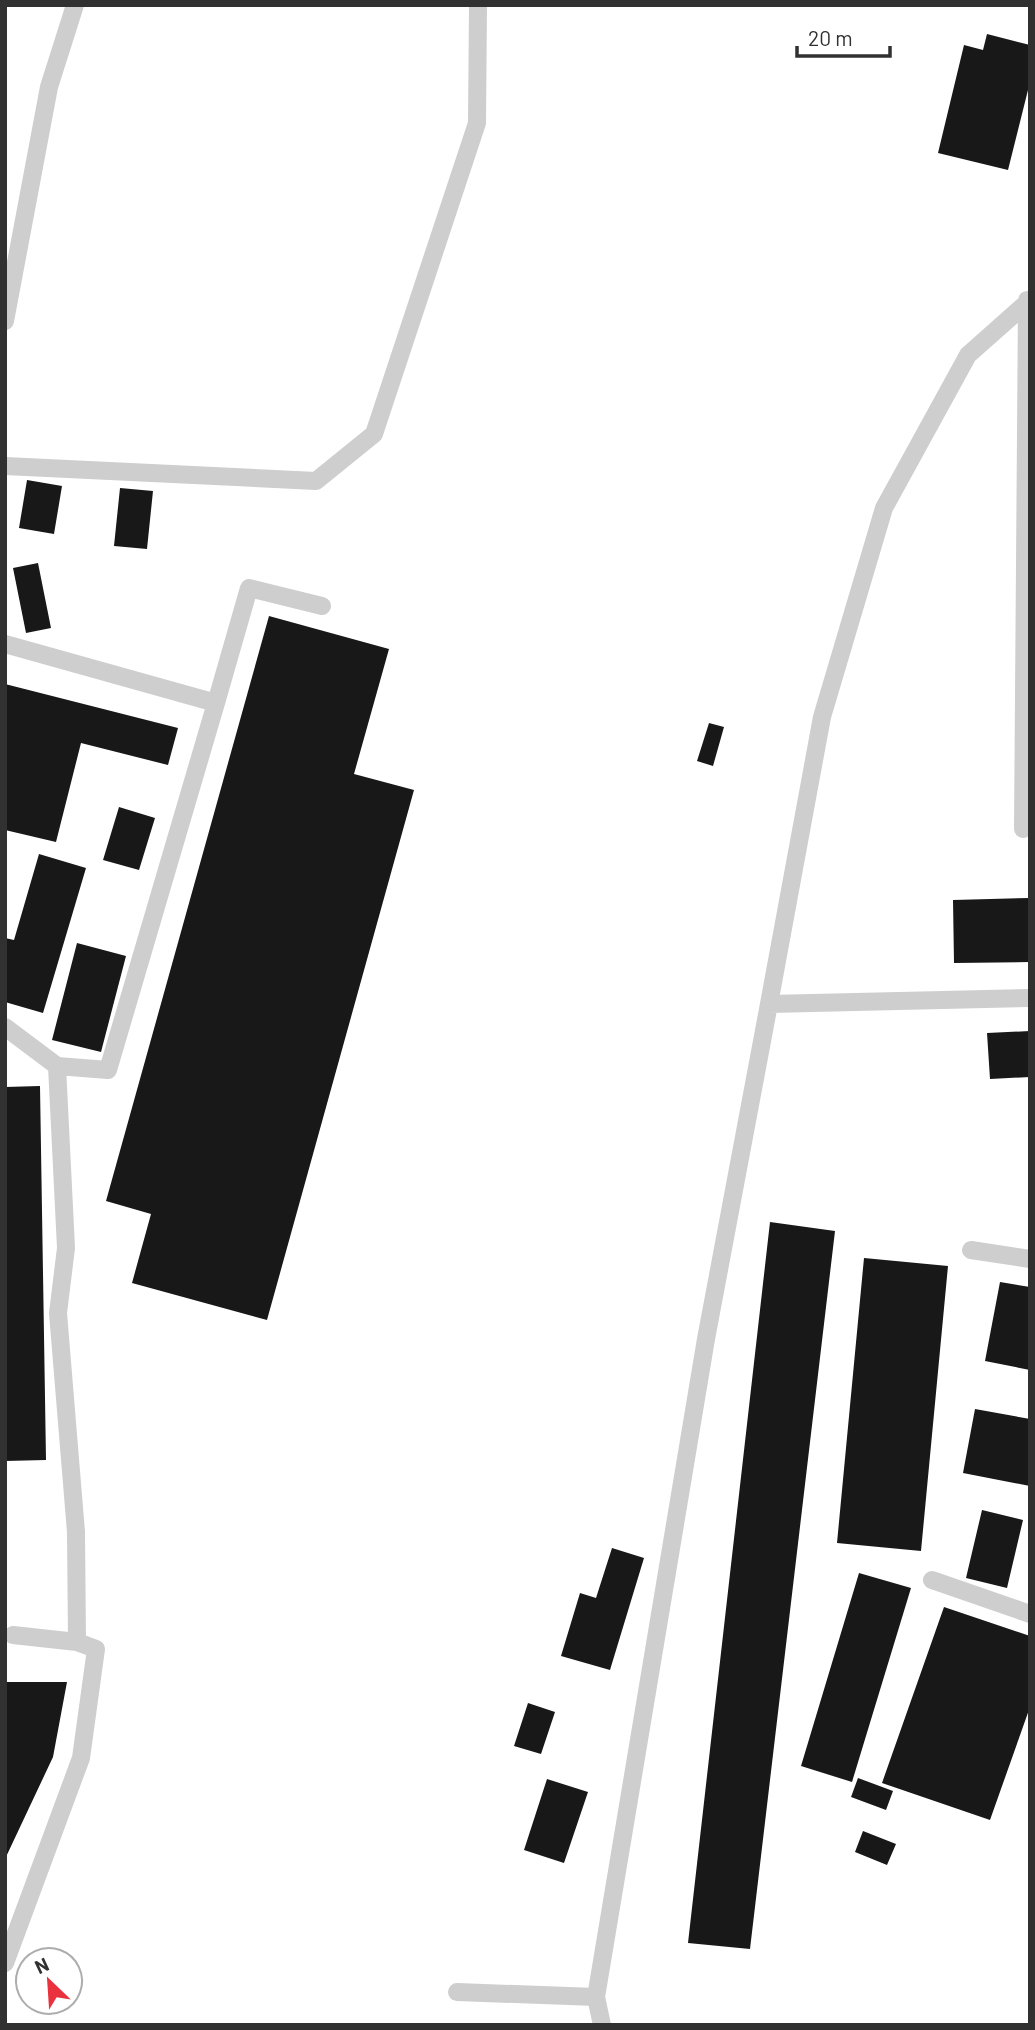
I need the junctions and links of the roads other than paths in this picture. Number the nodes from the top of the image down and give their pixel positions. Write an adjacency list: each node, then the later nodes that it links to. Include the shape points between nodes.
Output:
1 (75, 5): 4 (lane, via 49,87)
2 (478, 5): 5 (lane, via 477,123 374,434 316,481)
3 (1029, 300): 9 (lane); 11 (lane, via 968,355 884,508 822,717)
4 (5, 321)
5 (5, 466)
6 (322, 606): 8 (lane, via 248,588)
7 (5, 645): 8 (lane)
8 (216, 703): 13 (lane, via 108,1070)
9 (1023, 829)
10 (1030, 998): 11 (lane)
11 (769, 1004): 22 (lane, via 705,1339)
12 (5, 1027): 13 (lane)
13 (57, 1066): 19 (lane, via 66,1248 58,1313 76,1532)
14 (971, 1250): 15 (lane)
15 (1030, 1259)
16 (932, 1580): 17 (lane)
17 (1030, 1614)
18 (13, 1634): 19 (lane)
19 (77, 1642): 20 (lane, via 96,1649 81,1758)
20 (5, 1963)
21 (457, 1992): 22 (lane)
22 (596, 1997): 23 (lane)
23 (602, 2025)

